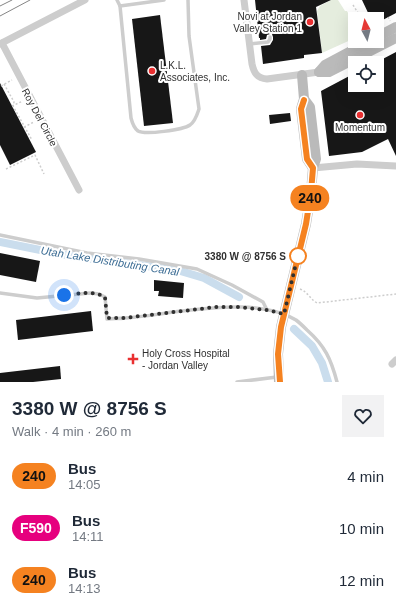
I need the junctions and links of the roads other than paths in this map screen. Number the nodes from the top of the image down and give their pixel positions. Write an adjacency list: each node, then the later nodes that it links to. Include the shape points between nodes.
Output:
1 (85, 0): 11 (street)
2 (117, 0): 6 (lane)
3 (164, 0): 6 (lane)
4 (188, 0): 6 (lane, via 189,36 199,110 190,125 185,128 156,133 141,133 136,130 131,118)
5 (244, 0): 12 (street)
6 (120, 6)
7 (396, 27): 8 (street)
8 (384, 33)
9 (270, 37): 12 (lane, via 268,42)
10 (396, 38): 14 (street, via 329,72)
11 (1, 44): 18 (street, Roy Del Circle)
12 (250, 44): 15 (street, via 253,67 260,78)
13 (357, 48): 14 (street, via 325,65)
14 (319, 72): 15 (street)
15 (302, 75): 17 (street, via 304,100 301,109 307,159)
16 (396, 166): 17 (street, via 357,164)
17 (313, 168): 22 (street, via 309,207)
18 (79, 190)
19 (0, 235): 21 (lane, via 87,253 197,269 263,302)
20 (0, 293): 21 (lane, via 37,298 90,292 99,294 105,297 107,318 216,307)
21 (267, 310): 22 (lane)
22 (284, 314): 23 (street, via 279,345); 25 (lane, via 297,321 319,342 326,352)
23 (279, 379): 24 (lane)
24 (237, 382)
25 (337, 382)

